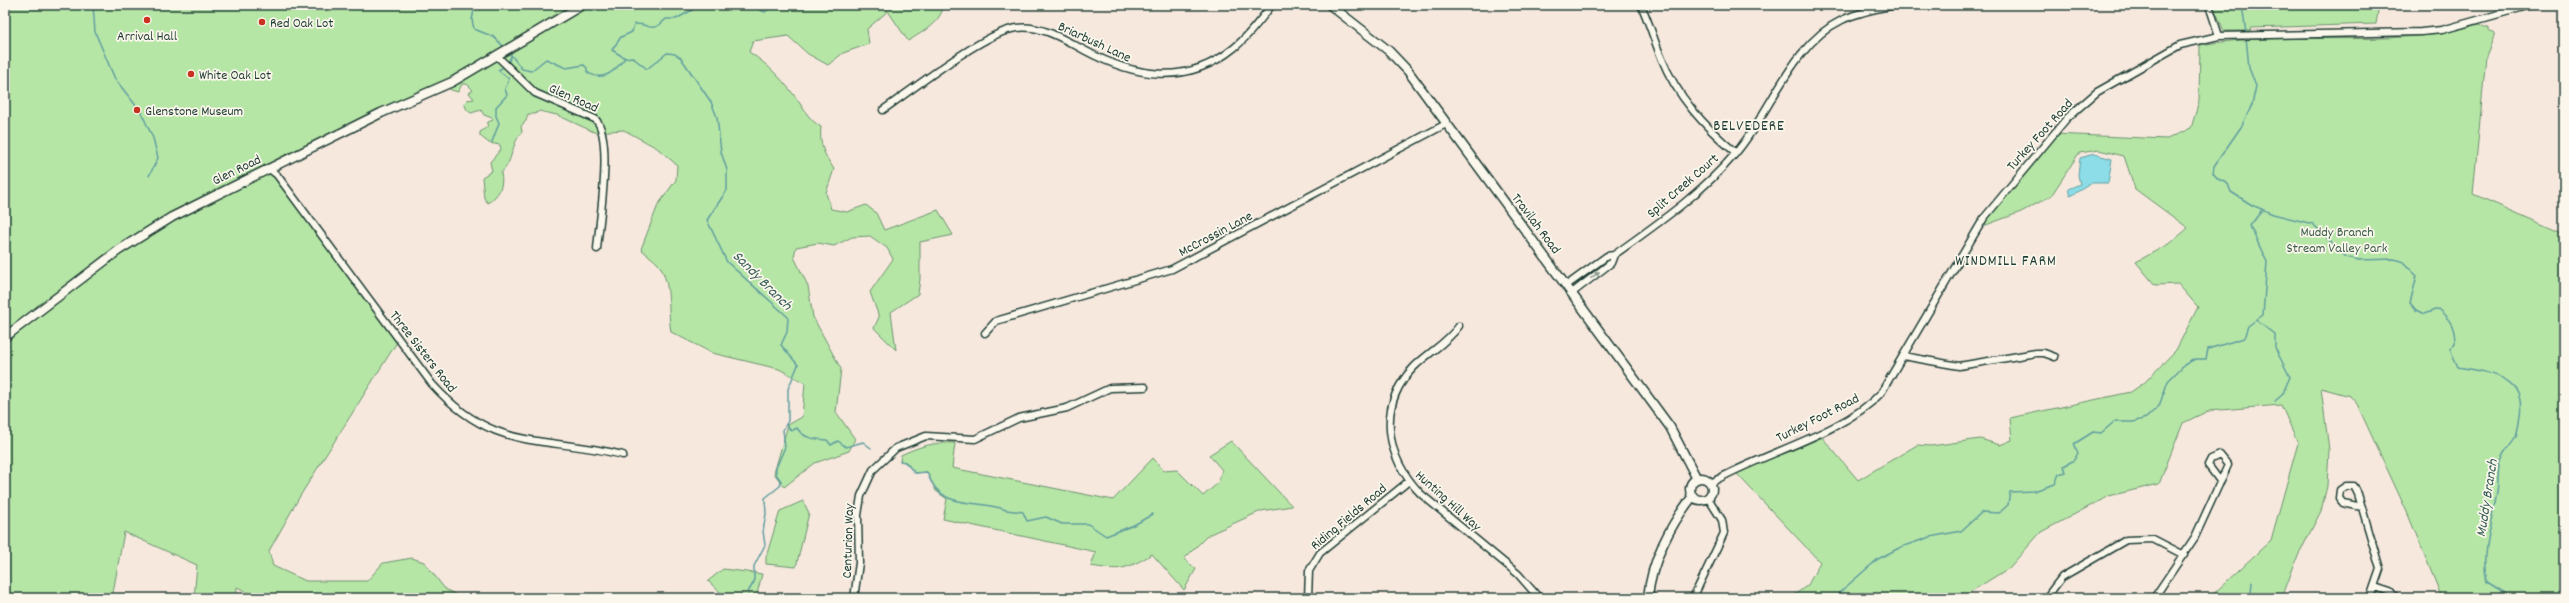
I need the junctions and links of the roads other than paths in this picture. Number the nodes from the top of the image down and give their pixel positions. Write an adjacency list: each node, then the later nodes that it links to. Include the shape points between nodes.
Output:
1 (582, 5): 9 (main road, Glen Road)
2 (1272, 5): 10 (street, Briarbush Lane, via 1244,39 1224,55 1195,69 1166,74 1142,73 1119,67 1048,32 1026,28 1009,29 984,41)
3 (1330, 5): 11 (main road, Travilah Road, via 1390,51 1408,71)
4 (1641, 5): 12 (street, via 1661,57 1678,90 1703,123)
5 (1894, 5): 12 (street, Split Creek Court, via 1841,20 1810,42 1766,112)
6 (2209, 5): 8 (street)
7 (2531, 5): 8 (street, Turkey Foot Road, via 2428,32)
8 (2219, 36): 21 (street, Turkey Foot Road, via 2180,45 2140,66 2097,92 2067,118 1984,218)
9 (497, 56): 13 (main road, Glen Road, via 452,82); 14 (street, Glen Road, via 535,93 595,119 602,128 605,149)
10 (884, 110)
11 (1446, 124): 16 (main road, Travilah Road); 19 (street, McCrossin Lane, via 1172,269 996,321)
12 (1736, 153): 15 (street, Split Creek Court, via 1712,179 1681,205)
13 (268, 168): 20 (main road, Glen Road, via 172,217 119,250); 24 (street, Three Sisters Road, via 286,187 432,384 460,412 501,434 525,441)
14 (597, 249)
15 (1614, 255): 16 (street, Split Creek Court, via 1607,256); 17 (street, Split Creek Court, one-way to 15, via 1611,263)
16 (1567, 285): 17 (main road, Travilah Road)
17 (1572, 293): 25 (main road, Travilah Road, via 1670,427)
18 (1459, 326): 26 (street, Hunting Hill Way, via 1452,336 1415,366 1398,390 1394,401 1390,434 1398,465)
19 (985, 333)
20 (5, 337)
21 (1903, 356): 22 (street, via 1958,366 2036,353); 28 (street, Turkey Foot Road, via 1881,392 1860,411 1732,471)
22 (2055, 357)
23 (1145, 387): 34 (street, Centurion Way, via 1110,388 1067,408 1019,418 975,439 926,436 896,448 873,470 861,496 858,515 859,563)
24 (623, 455)
25 (1697, 479): 28 (main road, via 1705,479); 29 (main road, via 1690,487)
26 (1409, 481): 35 (street, Riding Fields Road, via 1320,553 1309,572); 36 (street, Hunting Hill Way, via 1518,574)
27 (2220, 481): 32 (street)
28 (1711, 484): 30 (main road, via 1712,492)
29 (1692, 496): 30 (main road, via 1702,500); 37 (main road, via 1680,512 1657,558)
30 (1708, 498): 38 (street, via 1722,520 1724,533)
31 (2362, 507): 33 (street, via 2380,569)
32 (2184, 555): 39 (street, via 2153,539 2126,540 2062,577); 40 (street)
33 (2376, 586): 41 (street); 42 (street, via 2390,592)
34 (854, 598)
35 (1308, 598)
36 (1539, 598)
37 (1648, 598)
38 (1693, 598)
39 (2046, 598)
40 (2154, 598)
41 (2370, 598)
42 (2395, 598)

